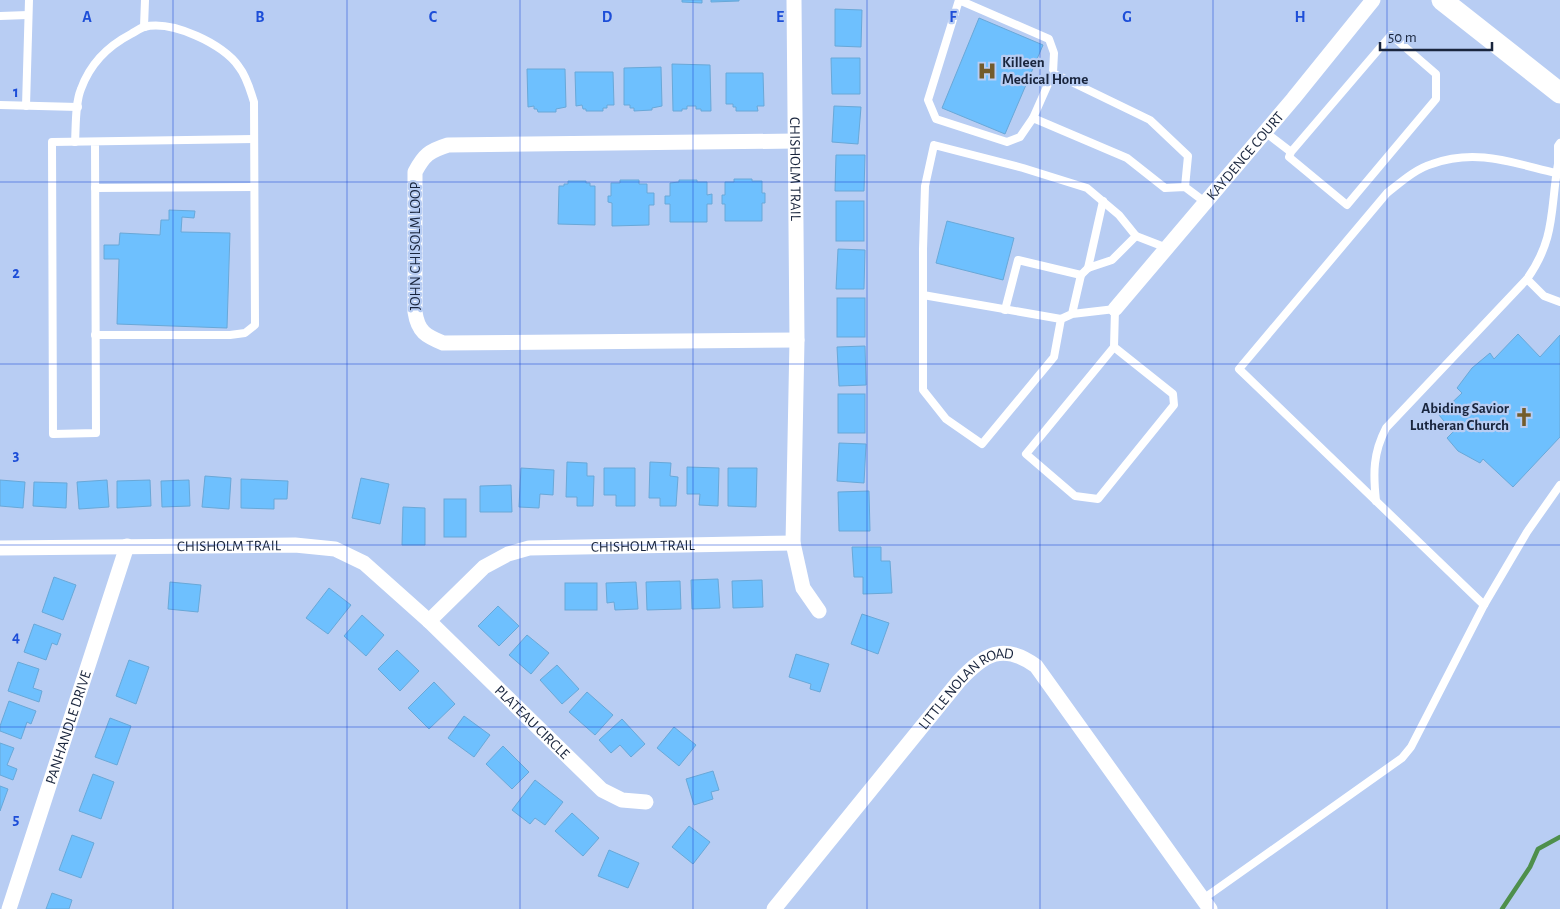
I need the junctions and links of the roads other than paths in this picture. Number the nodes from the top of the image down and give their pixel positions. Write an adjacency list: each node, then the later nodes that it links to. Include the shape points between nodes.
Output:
1 (29, 0): 6 (lane)
2 (145, 0): 8 (lane)
3 (794, 0): 19 (street, CHISHOLM TRAIL)
4 (1373, 0): 15 (street, KAYDENCE COURT)
5 (1442, 0): 10 (main road)
6 (28, 14): 7 (lane); 12 (lane)
7 (0, 16)
8 (144, 27): 13 (lane, via 118,40 101,55 80,90); 16 (lane, via 182,30 226,52 239,66 254,102)
9 (1053, 73): 14 (lane); 14 (lane, via 1054,52 1049,39 959,0 928,100 936,119 1007,142 1020,137); 25 (lane, via 1150,120 1188,156)
10 (1560, 93)
11 (0, 105): 12 (lane)
12 (26, 106): 13 (lane)
13 (78, 107): 17 (lane)
14 (1033, 118): 25 (lane, via 1126,158 1165,188)
15 (1265, 132): 21 (lane); 28 (street, KAYDENCE COURT)
16 (254, 139): 18 (lane); 24 (lane)
17 (75, 142): 18 (lane); 42 (lane, via 52,142 53,434 96,433)
18 (95, 142): 26 (lane)
19 (795, 142): 43 (street, CHISHOLM TRAIL); 43 (street, JOHN CHISOLM LOOP, via 448,145 434,149 426,154 415,172 414,293 417,323 427,336 443,343)
20 (1560, 143): 22 (lane)
21 (1292, 152): 21 (lane, via 1289,157 1347,205 1436,100 1436,74 1390,35)
22 (1559, 164): 23 (lane)
23 (1556, 174): 29 (lane); 46 (lane, via 1485,156 1465,156 1431,164 1411,175 1386,193 1239,369)
24 (254, 187): 26 (lane); 42 (lane, via 255,325 245,333 230,335)
25 (1185, 187): 28 (lane)
26 (95, 188): 42 (lane)
27 (1102, 201): 31 (lane); 33 (lane); 36 (lane, via 1087,188 934,145 925,186)
28 (1205, 202): 32 (street, KAYDENCE COURT)
29 (1552, 224): 30 (lane); 35 (lane, via 1536,266)
30 (1560, 226)
31 (1136, 236): 32 (lane); 33 (lane, via 1112,260)
32 (1167, 248): 38 (street, KAYDENCE COURT)
33 (1088, 268): 34 (lane)
34 (1081, 275): 39 (lane, via 1018,260); 40 (lane)
35 (1526, 279): 37 (lane, via 1544,296); 46 (lane, via 1386,428 1374,464)
36 (923, 296): 39 (lane); 41 (lane, via 923,390 946,419 982,444 1054,357)
37 (1560, 302)
38 (1115, 309): 40 (lane); 44 (lane)
39 (1005, 310): 41 (lane)
40 (1072, 314): 41 (lane)
41 (1061, 319)
42 (95, 335)
43 (797, 340): 47 (street, CHISHOLM TRAIL)
44 (1114, 347): 44 (lane, via 1173,394 1174,405 1098,499 1075,496 1026,454)
45 (1560, 485): 50 (lane, via 1527,532)
46 (1376, 501): 50 (lane)
47 (793, 543): 51 (street, via 803,588); 52 (street, CHISHOLM TRAIL, via 529,548 508,554 484,567)
48 (126, 546): 49 (street, CHISHOLM TRAIL); 52 (street, CHISHOLM TRAIL, via 295,545 335,549 364,563); 55 (street, PANHANDLE DRIVE)
49 (0, 548)
50 (1484, 605): 54 (lane, via 1411,747 1402,758)
51 (819, 611)
52 (429, 621): 53 (street, PLATEAU CIRCLE, via 602,790 622,800)
53 (646, 802)
54 (1206, 904): 56 (street, LITTLE NOLAN ROAD, via 1036,666 1016,654 1002,652 980,660 959,681)
55 (9, 909)
56 (774, 909)

